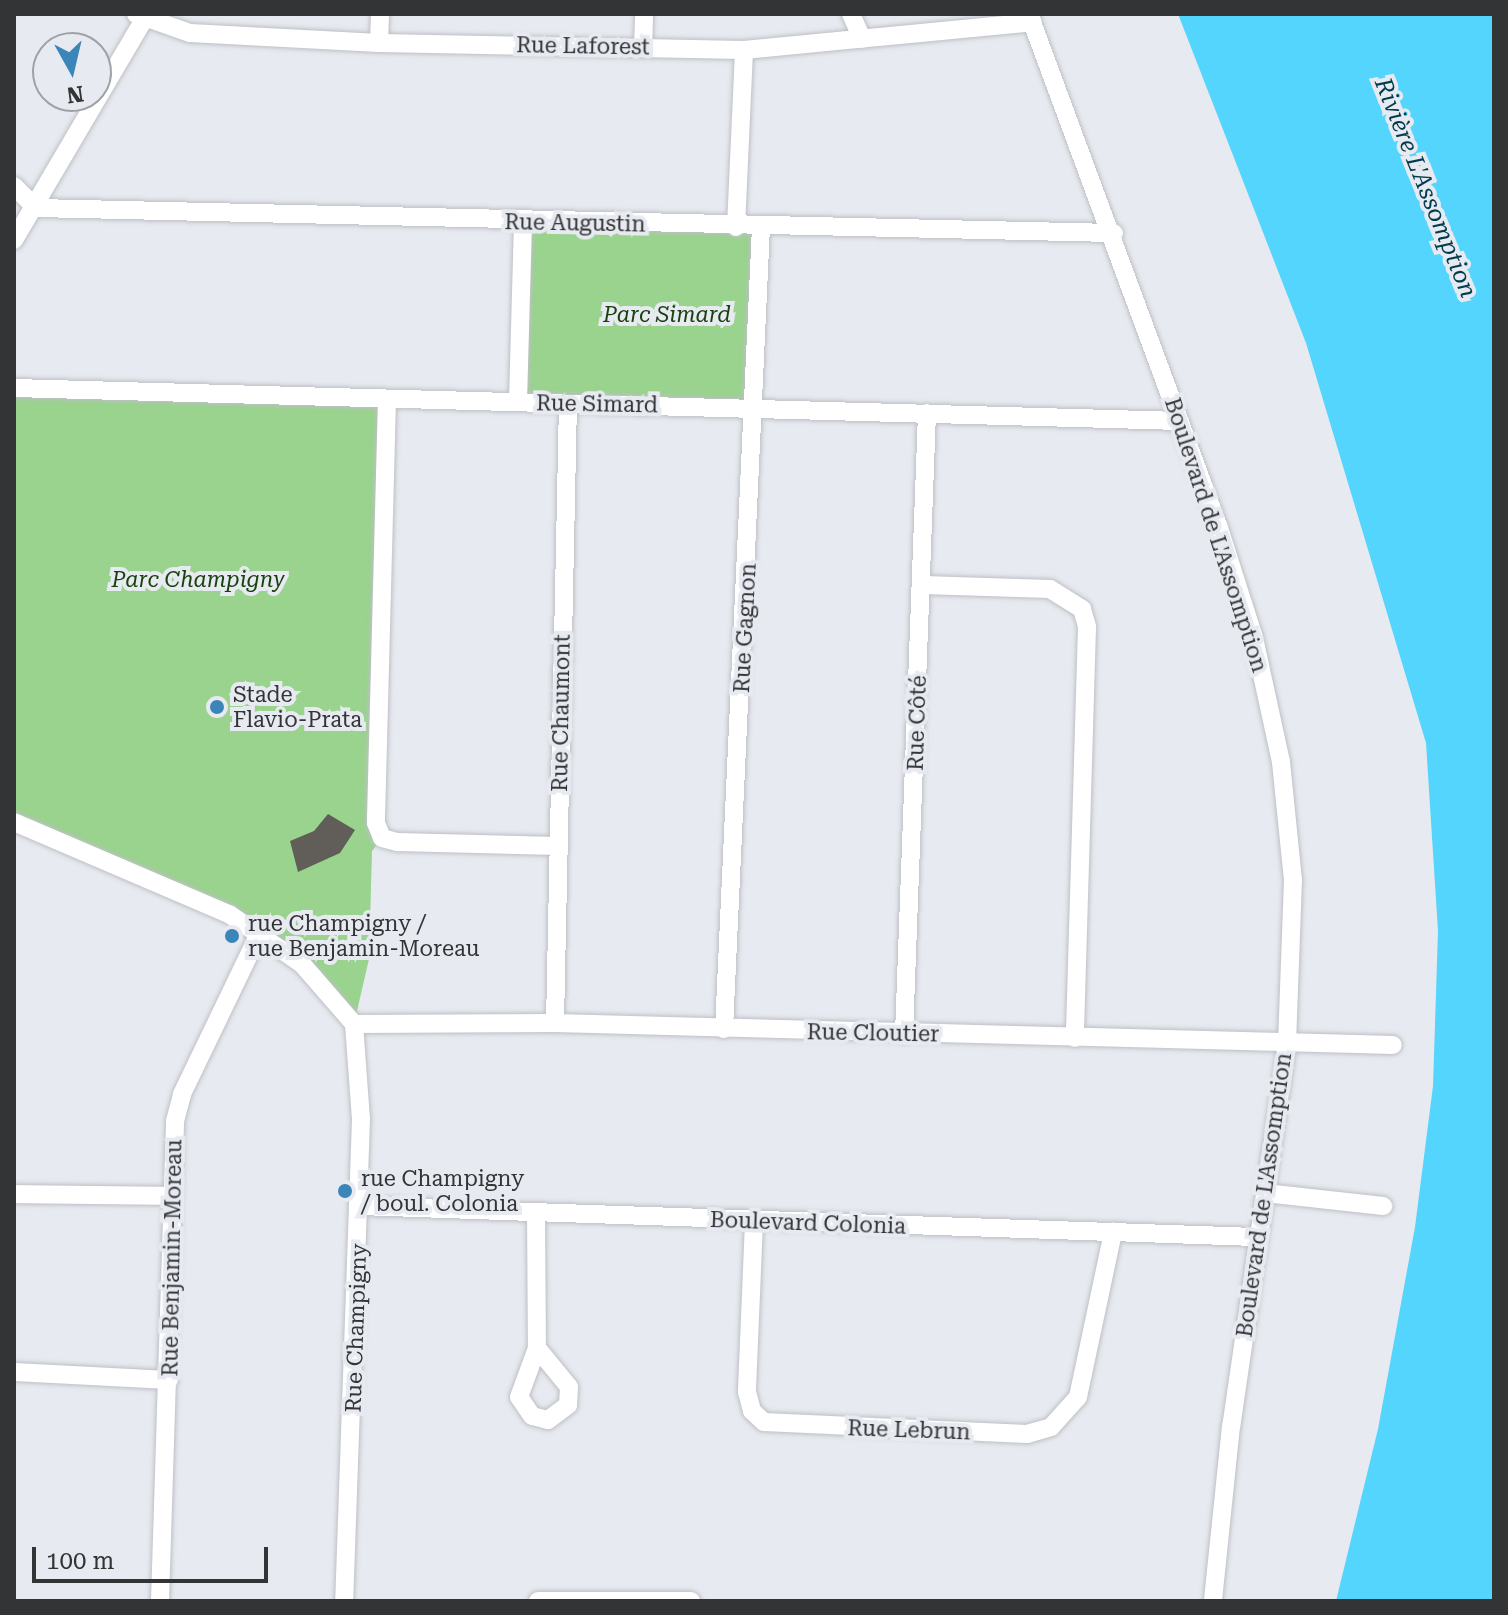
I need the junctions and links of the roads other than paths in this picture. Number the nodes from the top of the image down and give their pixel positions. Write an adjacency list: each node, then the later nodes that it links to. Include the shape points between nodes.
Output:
1 (380, 14): 7 (street)
2 (644, 14): 8 (street)
3 (851, 14): 6 (street)
4 (142, 15): 7 (street, Rue Laforest, via 190,33); 11 (street)
5 (1031, 18): 6 (street, Rue Laforest); 15 (street, Boulevard de L'Assomption)
6 (862, 39): 9 (street, Rue Laforest)
7 (379, 43): 8 (street, Rue Laforest)
8 (643, 47): 9 (street, Rue Laforest)
9 (744, 50): 13 (street)
10 (14, 186): 11 (street)
11 (36, 208): 12 (street, Rue Augustin); 16 (street)
12 (523, 222): 13 (street, Rue Augustin); 19 (street)
13 (736, 227): 14 (street, Rue Augustin)
14 (761, 227): 15 (street, Rue Augustin); 21 (street, Rue Gagnon)
15 (1114, 233): 23 (street, Boulevard de L'Assomption)
16 (14, 240)
17 (14, 388): 18 (street, Rue Simard)
18 (387, 399): 19 (street, Rue Simard); 26 (street, via 376,823 382,838)
19 (518, 401): 20 (street, Rue Simard)
20 (568, 404): 21 (street, Rue Simard); 26 (street, Rue Chaumont)
21 (756, 407): 22 (street, Rue Simard); 30 (street, Rue Gagnon)
22 (927, 413): 23 (street, Rue Simard); 24 (street, Rue Côté)
23 (1180, 421): 33 (street, Boulevard de L'Assomption, via 1254,638 1281,762 1293,880)
24 (923, 585): 31 (street, Rue Côté); 32 (street, via 1050,589 1082,609 1087,627)
25 (14, 822): 27 (street, via 229,914)
26 (558, 846): 28 (street, Rue Chaumont)
27 (259, 934): 29 (street, via 302,964); 37 (street, Rue Benjamin-Moreau, via 182,1094)
28 (555, 1023): 29 (street, Rue Cloutier); 30 (street, Rue Cloutier)
29 (354, 1024): 38 (street, Rue Champigny, via 361,1119)
30 (724, 1029): 31 (street, Rue Cloutier)
31 (904, 1034): 32 (street, Rue Cloutier)
32 (1075, 1038): 33 (street, Rue Cloutier)
33 (1287, 1044): 34 (street, Rue Cloutier); 35 (street, Boulevard de L'Assomption)
34 (1393, 1045)
35 (1265, 1193): 39 (street); 43 (street, Boulevard de L'Assomption)
36 (14, 1194): 37 (street)
37 (172, 1196): 46 (street, Rue Benjamin-Moreau)
38 (359, 1206): 40 (street, Boulevard Colonia); 48 (street, Rue Champigny)
39 (1383, 1206)
40 (536, 1212): 41 (street, Boulevard Colonia); 44 (street)
41 (754, 1222): 42 (street, Boulevard Colonia); 42 (street, Rue Lebrun, via 747,1392 752,1411 764,1422 1027,1434 1051,1427 1078,1397)
42 (1113, 1232): 43 (street, Boulevard Colonia)
43 (1257, 1237): 51 (street, Boulevard de L'Assomption)
44 (537, 1348)
45 (14, 1372): 46 (street)
46 (169, 1380): 47 (street, Rue Benjamin-Moreau)
47 (160, 1601)
48 (344, 1601)
49 (538, 1601): 50 (street)
50 (691, 1601)
51 (1213, 1601)

